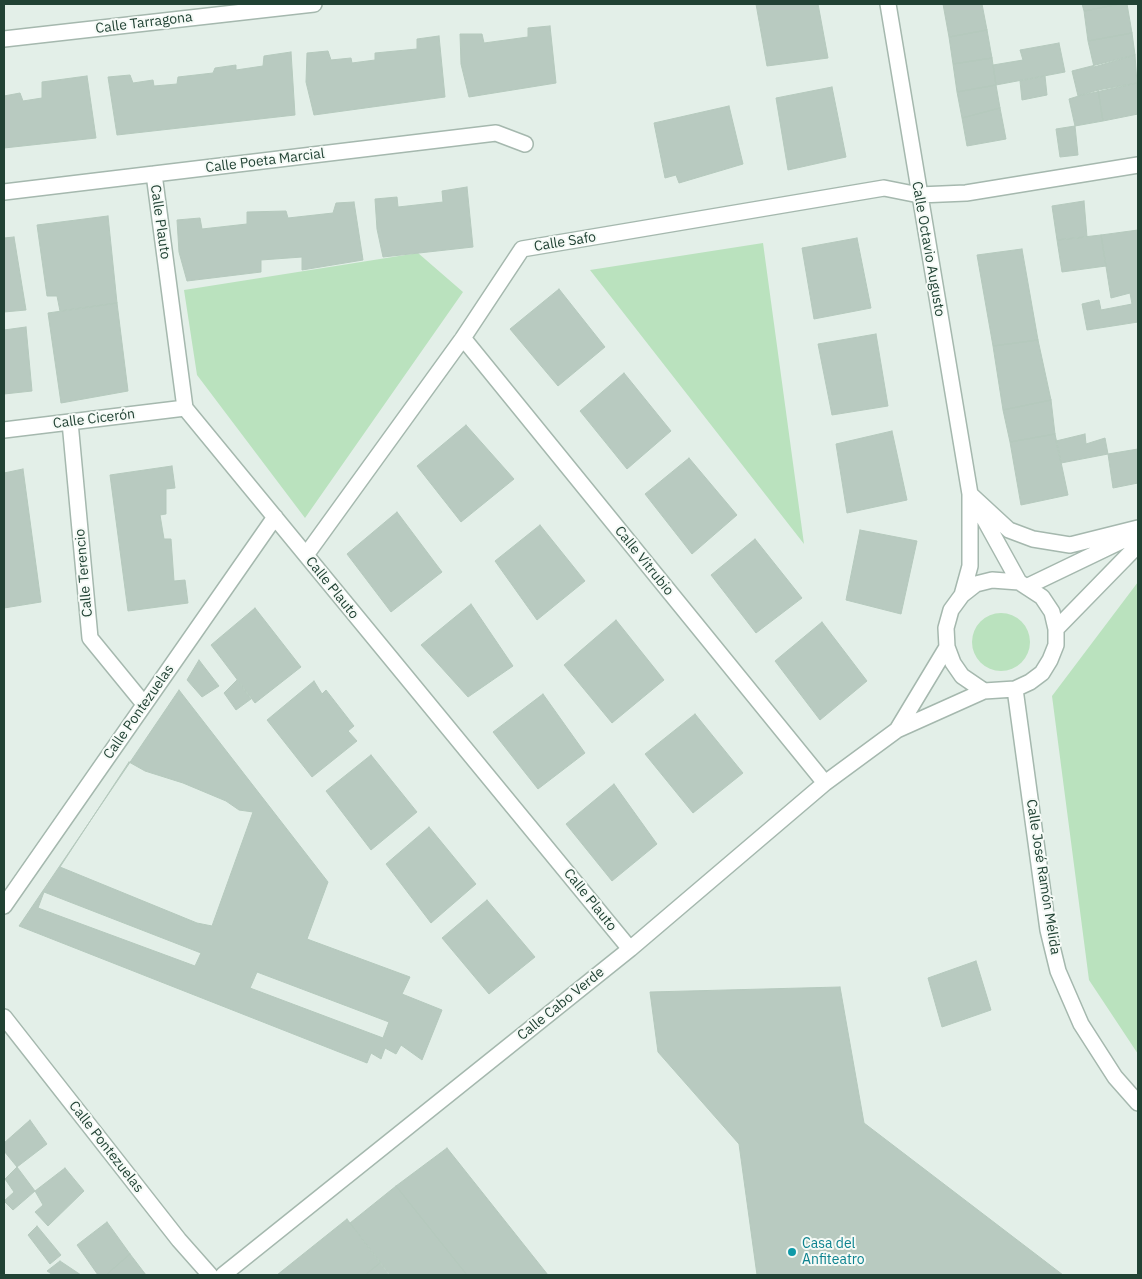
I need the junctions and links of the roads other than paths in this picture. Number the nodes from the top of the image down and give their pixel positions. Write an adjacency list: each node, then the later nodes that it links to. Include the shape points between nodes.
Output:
1 (314, 4): 3 (street, Calle Tarragona)
2 (888, 4): 8 (street, Calle Octavio Augusto)
3 (4, 39)
4 (525, 144): 6 (street, Calle Poeta Marcial, via 496,133)
5 (1138, 165): 8 (street, Calle Safo, via 966,193)
6 (154, 174): 7 (street, Calle Poeta Marcial); 10 (street, Calle Plauto)
7 (4, 192)
8 (919, 195): 9 (street, Calle Safo, via 884,188 522,249); 13 (street, Calle Octavio Augusto)
9 (463, 338): 18 (street, Calle Safo); 27 (street, Calle Vitrubio)
10 (185, 408): 11 (street, Calle Cicerón); 14 (street, Calle Plauto)
11 (70, 422): 12 (street, Calle Cicerón); 25 (street, Calle Terencio, via 90,638)
12 (4, 430)
13 (970, 494): 15 (street, via 1010,530 1033,540 1070,545); 19 (street, Calle Octavio Augusto); 20 (street, Calle Octavio Augusto, via 970,566)
14 (275, 517): 18 (street, Calle Plauto); 25 (street, Calle Pontezuelas)
15 (1138, 528)
16 (1138, 534): 19 (street)
17 (1138, 545): 21 (street)
18 (306, 555): 29 (street, Calle Plauto)
19 (1024, 584): 20 (street, via 992,580 976,584); 21 (street, via 1047,604)
20 (962, 595): 22 (street, via 951,610 946,628)
21 (1056, 629): 23 (street, via 1056,645 1042,673)
22 (947, 647): 24 (street, via 962,676); 26 (street, Calle Cabo Verde)
23 (1015, 689): 24 (street); 31 (street, Calle José Ramón Mélida, via 1048,930 1058,971 1081,1024 1114,1077)
24 (984, 691): 26 (street, Calle Cabo Verde)
25 (144, 704): 28 (street, Calle Pontezuelas)
26 (897, 730): 27 (street, Calle Cabo Verde)
27 (825, 784): 29 (street, Calle Cabo Verde)
28 (4, 906)
29 (630, 949): 33 (street, Calle Cabo Verde)
30 (4, 1017): 32 (street, Calle Pontezuelas)
31 (1138, 1103)
32 (210, 1275)
33 (223, 1275)

